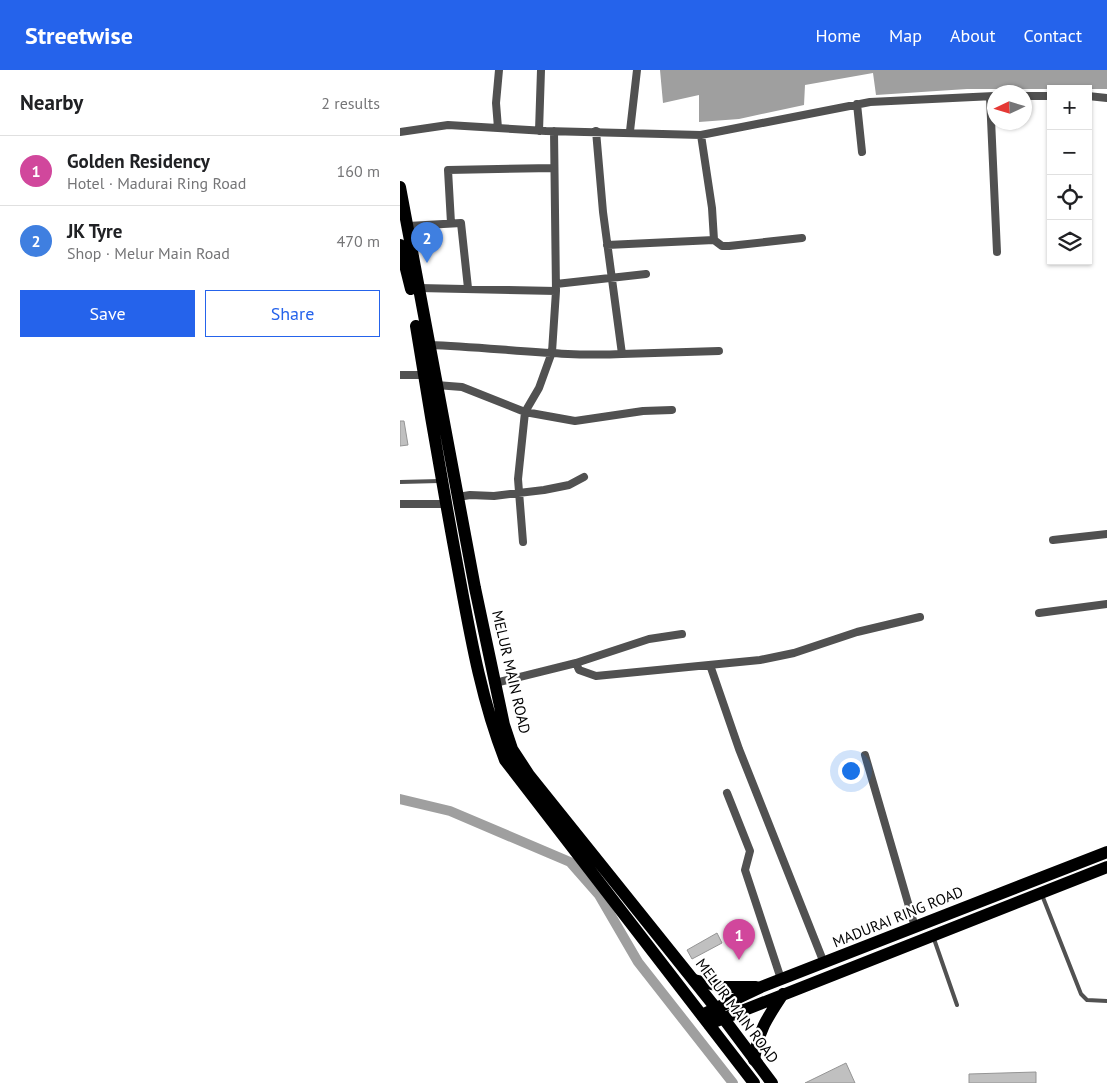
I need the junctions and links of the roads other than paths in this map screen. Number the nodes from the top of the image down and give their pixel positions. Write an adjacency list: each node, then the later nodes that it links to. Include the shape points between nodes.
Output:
1 (499, 70): 10 (street)
2 (541, 70): 12 (street)
3 (637, 70): 15 (street)
4 (987, 96): 9 (street)
5 (1032, 96): 6 (street)
6 (1047, 96)
7 (1092, 96): 8 (street)
8 (1107, 98)
9 (856, 104): 17 (street); 18 (street)
10 (498, 128): 12 (street); 16 (street, via 448,125)
11 (993, 130): 27 (street)
12 (539, 131): 13 (street)
13 (554, 131): 14 (street); 19 (street)
14 (596, 131): 15 (street); 26 (street)
15 (630, 131): 17 (street)
16 (400, 132)
17 (701, 135): 24 (street)
18 (862, 152)
19 (554, 168): 21 (street, via 448,170); 33 (street)
20 (400, 187): 22 (main road, MELUR MAIN ROAD)
21 (451, 223): 22 (street); 32 (street, via 461,223)
22 (408, 226): 31 (main road, MELUR MAIN ROAD)
23 (802, 238): 24 (street, via 729,246 722,246)
24 (714, 240): 26 (street)
25 (400, 245): 30 (main road, MELUR MAIN ROAD)
26 (607, 245): 29 (street)
27 (997, 252)
28 (646, 274): 29 (street)
29 (612, 276): 33 (street); 37 (street)
30 (404, 279): 39 (main road, MELUR MAIN ROAD)
31 (419, 288): 32 (street); 34 (main road, MELUR MAIN ROAD)
32 (468, 288): 33 (street)
33 (556, 288): 36 (street)
34 (428, 345): 36 (street); 40 (main road, MELUR MAIN ROAD)
35 (719, 351): 37 (street)
36 (552, 352): 37 (street); 42 (street, via 540,388)
37 (622, 354)
38 (400, 375): 39 (street)
39 (423, 375): 44 (main road, MELUR MAIN ROAD)
40 (436, 385): 42 (street, via 462,386); 47 (main road, MELUR MAIN ROAD)
41 (672, 410): 42 (street, via 575,421)
42 (525, 412): 46 (street)
43 (584, 477): 46 (street, via 569,485)
44 (442, 480): 45 (lane); 49 (main road, MELUR MAIN ROAD)
45 (400, 482)
46 (519, 493): 47 (street); 52 (street)
47 (458, 497): 59 (main road, MELUR MAIN ROAD)
48 (400, 504): 49 (street)
49 (446, 504): 75 (main road, MELUR MAIN ROAD, via 490,720 505,760)
50 (1107, 534): 51 (street)
51 (1053, 540)
52 (523, 542)
53 (1107, 604): 54 (street)
54 (1039, 613)
55 (920, 618): 58 (street, via 857,632 794,653)
56 (682, 634): 57 (street, via 649,639)
57 (576, 663): 58 (street, via 579,670 596,676); 59 (street)
58 (710, 665): 67 (street, via 739,749)
59 (495, 684): 68 (main road, MELUR MAIN ROAD, via 509,741 525,768)
60 (865, 754): 65 (street)
61 (727, 793): 69 (street, via 750,851 745,870)
62 (1107, 852): 65 (main road, MADURAI RING ROAD)
63 (1107, 867): 64 (main road, MADURAI RING ROAD)
64 (1041, 892): 66 (main road, MADURAI RING ROAD); 72 (lane, via 1081,994 1087,1000)
65 (915, 927): 67 (main road, MADURAI RING ROAD)
66 (933, 935): 71 (main road, MADURAI RING ROAD); 73 (lane)
67 (824, 963): 69 (main road, MADURAI RING ROAD)
68 (694, 980): 70 (main road, via 724,987); 74 (main road, MELUR MAIN ROAD)
69 (781, 980): 70 (main road, MADURAI RING ROAD)
70 (761, 987): 74 (main road, MADURAI RING ROAD)
71 (783, 994): 74 (main road, MADURAI RING ROAD); 76 (main road, via 762,1026)
72 (1107, 1001)
73 (957, 1005)
74 (718, 1012): 75 (main road, MADURAI RING ROAD); 76 (main road, MELUR MAIN ROAD)
75 (706, 1019): 77 (main road, MELUR MAIN ROAD)
76 (754, 1060): 78 (main road, MELUR MAIN ROAD)
77 (754, 1083)
78 (772, 1083)

